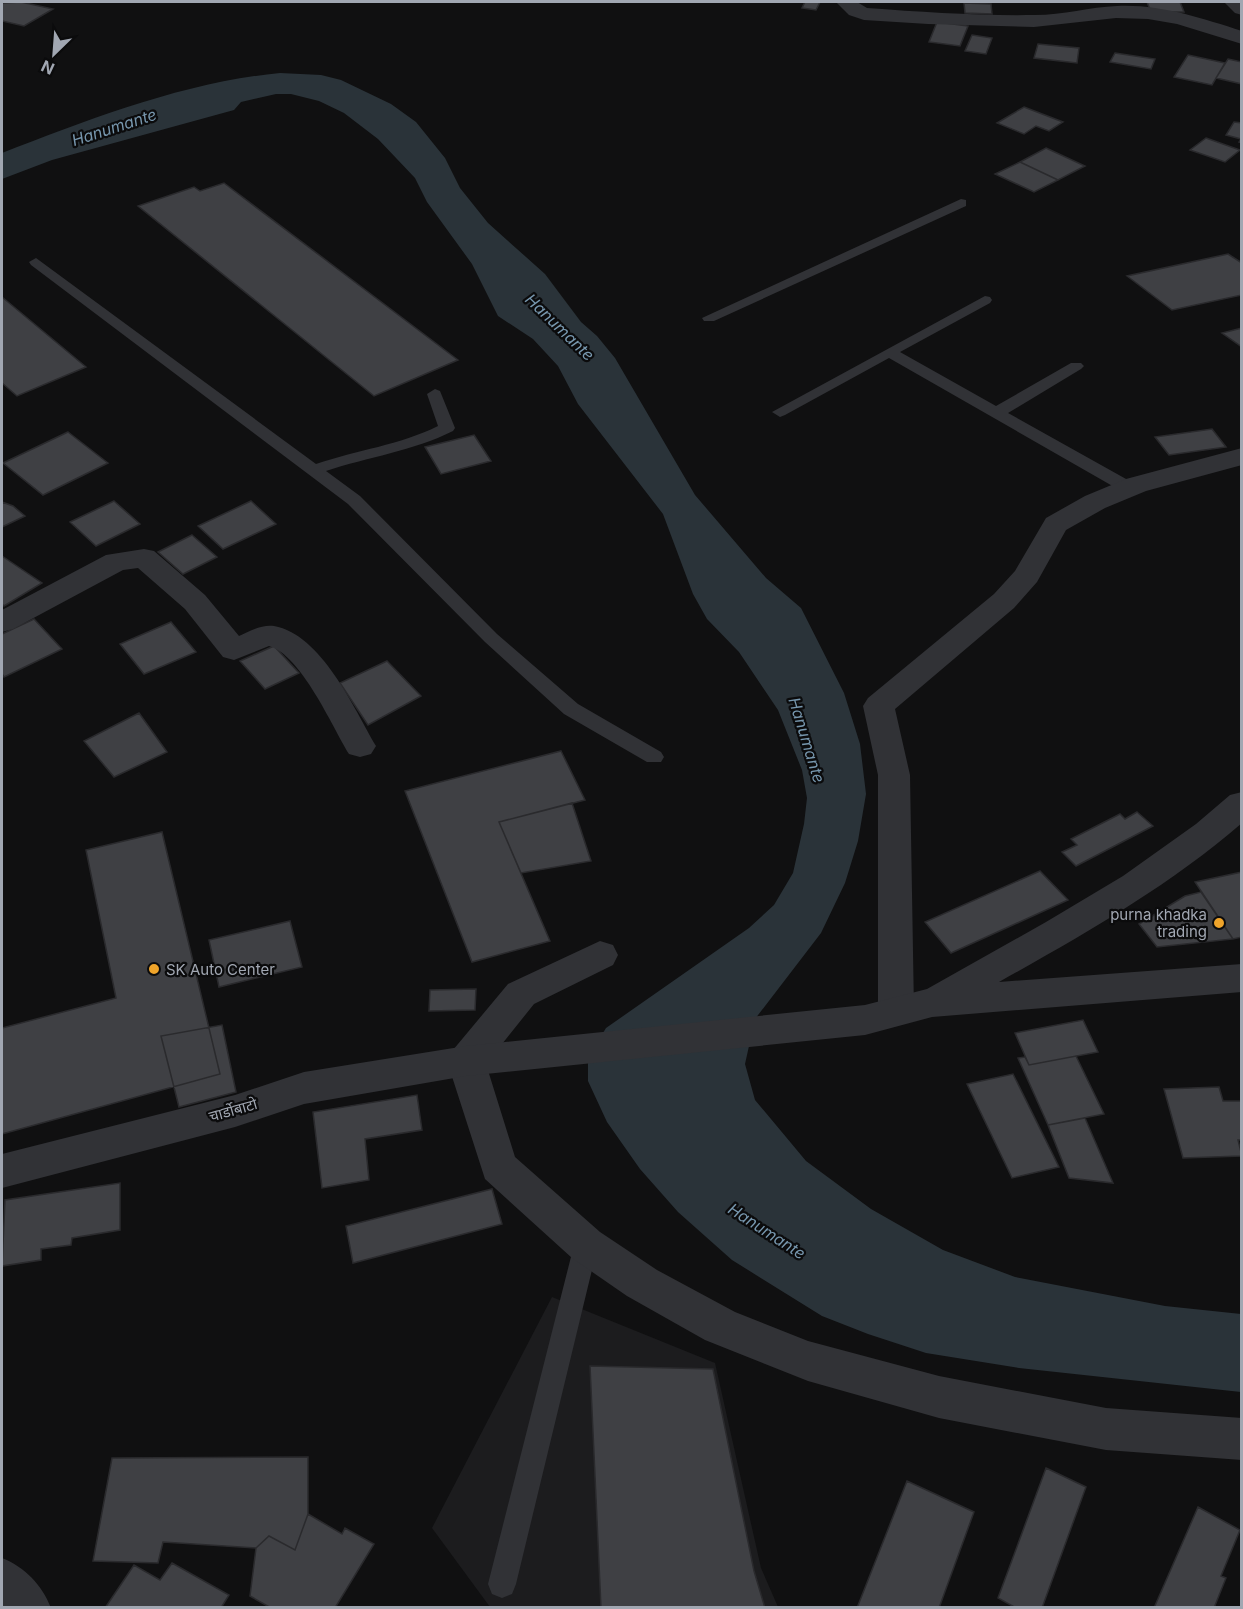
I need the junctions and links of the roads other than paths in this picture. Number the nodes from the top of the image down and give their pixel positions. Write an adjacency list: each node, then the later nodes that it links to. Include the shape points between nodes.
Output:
1 (846, 2): 4 (street, via 864,14)
2 (1233, 2): 3 (street)
3 (1242, 9)
4 (926, 10): 5 (street, via 1048,21 1142,12)
5 (1242, 38)
6 (961, 202): 9 (lane)
7 (36, 262): 16 (lane)
8 (985, 300): 10 (lane)
9 (709, 318)
10 (889, 352): 13 (lane); 14 (lane)
11 (1076, 366): 14 (lane)
12 (435, 394): 16 (lane, via 447,428 419,441)
13 (780, 412)
14 (996, 413): 17 (lane)
15 (1242, 456): 17 (street)
16 (314, 470): 20 (lane, via 354,500 491,638 571,710)
17 (1129, 488): 25 (street, via 1056,524 1027,575 1004,601 879,706 894,775)
18 (2, 621): 19 (street, via 116,562 144,558 195,602 234,650 271,635 286,640 315,670)
19 (360, 746)
20 (654, 757)
21 (1242, 804): 24 (street, via 1215,829 1119,897)
22 (600, 955): 26 (street, via 521,994)
23 (1242, 978): 24 (street)
24 (932, 1002): 25 (street, चार्डोबाटो)
25 (896, 1011): 26 (street, चार्डोबाटो, via 865,1020)
26 (482, 1059): 27 (street, चार्डोबाटो, via 304,1088 235,1111); 28 (street, via 499,1167)
27 (2, 1171)
28 (586, 1245): 29 (street, via 642,1283 720,1326 808,1361 939,1397 1106,1429); 31 (lane)
29 (1242, 1439)
30 (2, 1581): 32 (street)
31 (502, 1584)
32 (28, 1608)

